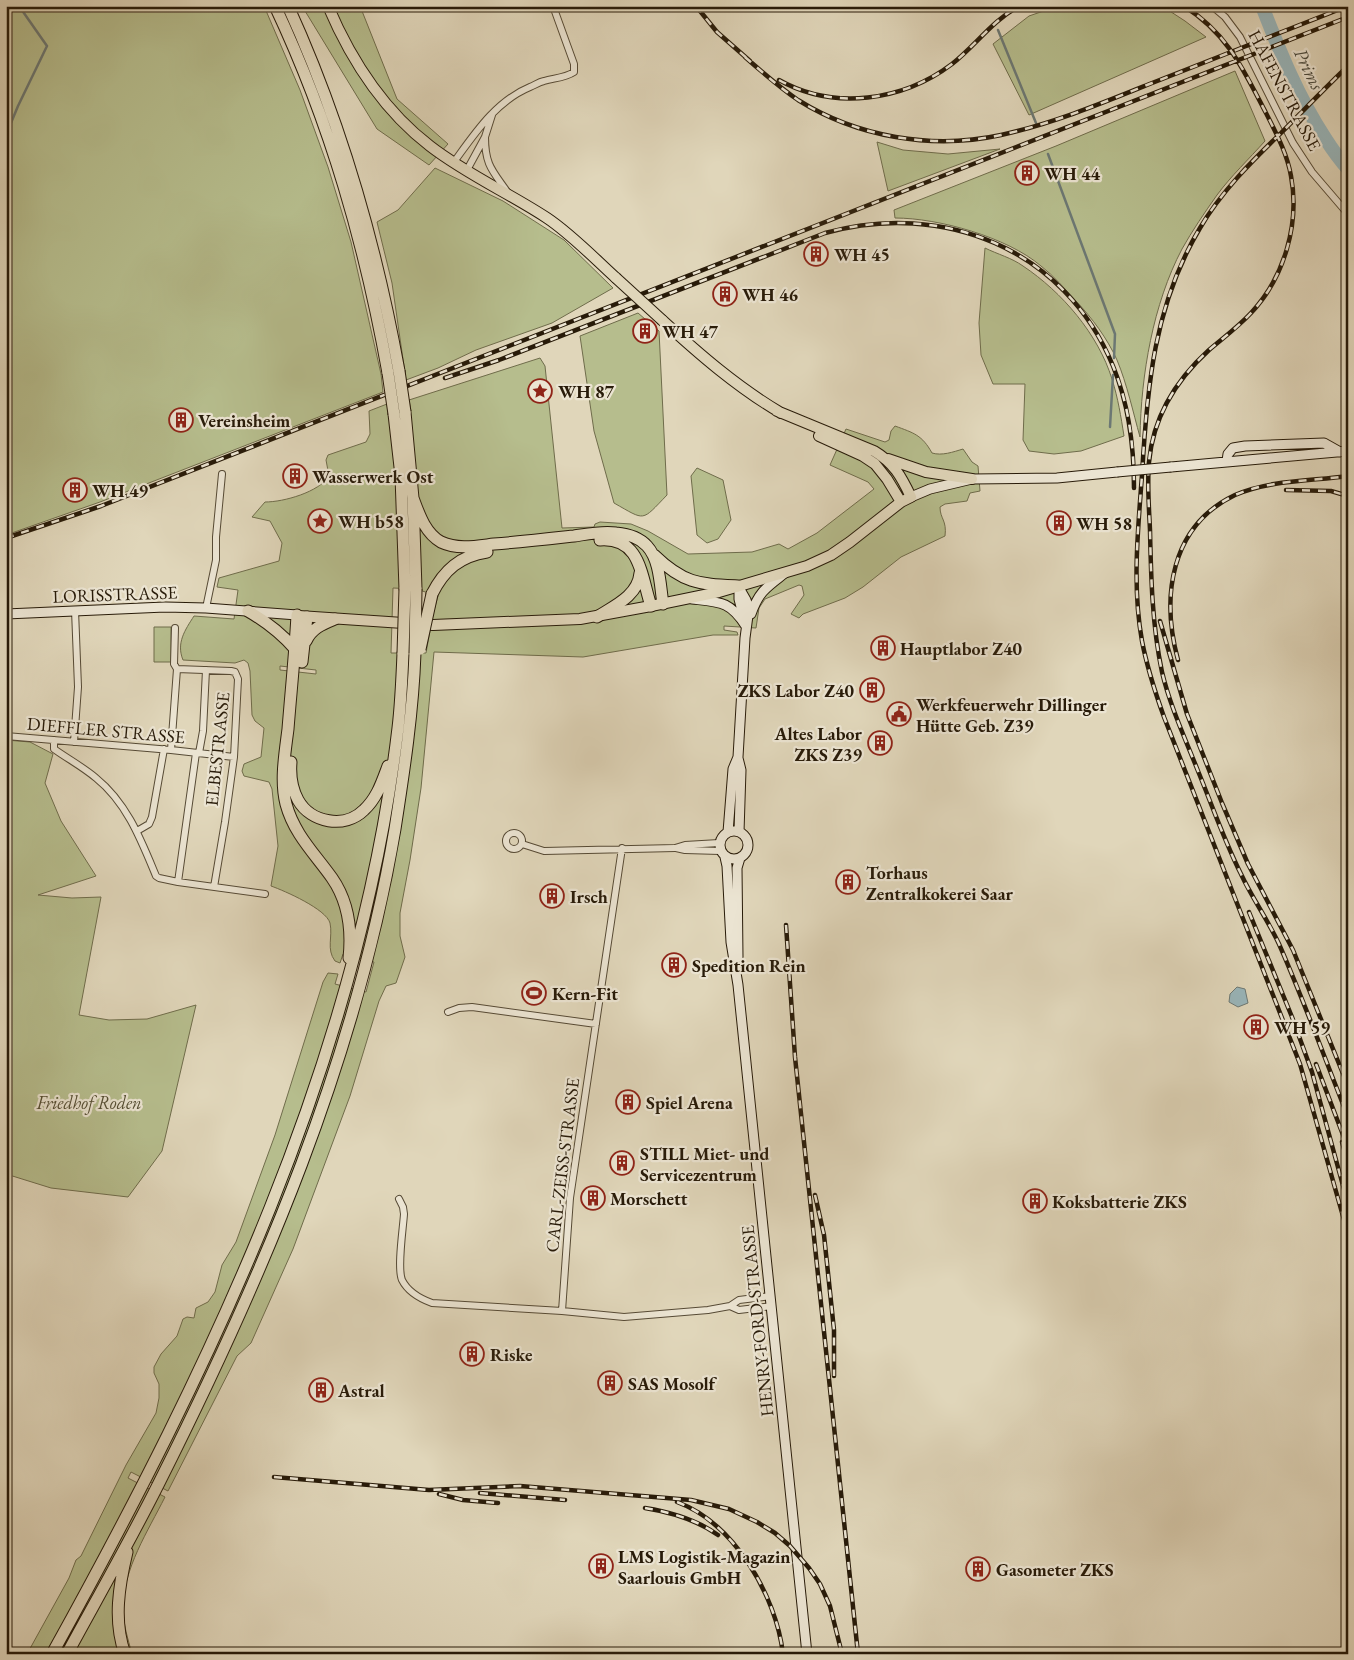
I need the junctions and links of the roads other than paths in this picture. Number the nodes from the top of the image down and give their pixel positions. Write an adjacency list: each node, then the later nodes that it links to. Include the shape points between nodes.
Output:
1 (275, 6): 12 (highway, via 311,88 345,184)
2 (288, 6): 12 (highway, via 321,84 355,181 378,267)
3 (328, 6): 8 (main road, via 361,70 384,103 431,148)
4 (553, 6): 6 (street, via 575,70 572,74 516,92)
5 (1212, 6): 11 (street, HAFENSTRASSE, via 1240,37 1293,143 1312,172)
6 (492, 115): 7 (street); 8 (street)
7 (485, 137): 9 (street); 10 (street, via 489,167)
8 (454, 162): 9 (main road)
9 (467, 170): 10 (main road)
10 (509, 194): 13 (main road, bridge, via 554,223 719,370)
11 (1348, 214)
12 (393, 372): 14 (highway, bridge)
13 (777, 411): 16 (main road); 22 (main road, via 875,464)
14 (399, 413): 21 (highway); 27 (highway)
15 (1343, 451): 17 (street); 17 (street, via 1324,444 1245,446 1233,448)
16 (886, 458): 19 (main road, via 926,472); 20 (main road)
17 (1227, 462): 19 (street, bridge, via 1057,478)
18 (222, 474): 31 (street, via 216,560)
19 (972, 479): 20 (street)
20 (911, 497): 22 (main road)
21 (414, 498): 23 (highway, via 420,517 431,534 450,545 472,547 606,532 638,538); 27 (highway)
22 (901, 502): 25 (main road, via 831,555)
23 (653, 553): 26 (highway, via 673,572 694,582); 29 (highway)
24 (641, 571): 30 (highway); 36 (highway, via 640,580 632,592); 41 (highway, bridge, via 627,545 609,539 468,556 451,566 437,583)
25 (785, 573): 26 (main road); 38 (street, via 757,597)
26 (738, 586): 28 (main road); 38 (street, via 749,608)
27 (410, 589): 41 (highway, bridge)
28 (687, 599): 29 (main road); 38 (street, via 726,605 738,613)
29 (663, 604): 30 (main road)
30 (651, 606): 36 (main road)
31 (206, 608): 32 (street, LORISSTRASSE); 33 (street, LORISSTRASSE)
32 (75, 610): 34 (street, LORISSTRASSE); 47 (street, via 78,686)
33 (248, 611): 35 (street, LORISSTRASSE); 40 (highway, via 268,622)
34 (6, 614)
35 (302, 616): 37 (main road); 40 (highway)
36 (597, 617): 37 (main road, via 433,625)
37 (335, 619): 40 (highway, via 315,628)
38 (746, 626): 51 (street)
39 (175, 628): 42 (street, via 174,664)
40 (299, 650): 44 (highway, via 291,769 298,800 314,816 334,822 353,818 364,811 382,782); 62 (highway, via 284,768 285,802 298,834 340,891 350,925)
41 (412, 653): 44 (highway); 71 (highway, via 414,676 399,803 383,889 359,990 333,1074 265,1257 200,1399)
42 (177, 669): 43 (street, ELBESTRASSE); 48 (street)
43 (206, 670): 49 (street, via 203,731); 50 (street, ELBESTRASSE, via 231,670 238,678)
44 (399, 726): 62 (highway, via 379,853)
45 (6, 736): 46 (street, DIEFFLER STRASSE)
46 (54, 740): 47 (street, DIEFFLER STRASSE); 52 (street, via 54,749 97,778 111,792)
47 (74, 742): 48 (street, DIEFFLER STRASSE)
48 (168, 750): 49 (street, DIEFFLER STRASSE); 52 (street, via 149,824)
49 (198, 753): 50 (street, DIEFFLER STRASSE); 59 (street)
50 (234, 757): 60 (street, ELBESTRASSE)
51 (738, 757): 53 (street, via 733,769); 54 (street, via 741,770)
52 (137, 831): 59 (street, via 156,876)
53 (728, 832): 54 (street); 57 (street, via 722,836)
54 (739, 832): 58 (street, via 746,837 748,846)
55 (522, 844): 56 (street, via 544,851)
56 (622, 848): 57 (street, via 675,848 684,845); 65 (street, CARL-ZEISS-STRASSE)
57 (721, 850): 58 (street, via 732,860); 63 (street, HENRY-FORD-STRASSE, via 727,866 731,942)
58 (740, 858): 63 (street, HENRY-FORD-STRASSE, via 737,868)
59 (178, 882): 60 (street)
60 (214, 887): 61 (street)
61 (265, 894)
62 (352, 956): 72 (highway, via 322,1071 231,1301 117,1535)
63 (738, 985): 67 (street, HENRY-FORD-STRASSE)
64 (448, 1012): 65 (street, via 472,1008)
65 (596, 1024): 70 (street, CARL-ZEISS-STRASSE, via 570,1198)
66 (399, 1199): 70 (street, via 404,1214 402,1281 416,1296 439,1304)
67 (771, 1296): 68 (street, via 739,1300); 69 (street, HENRY-FORD-STRASSE)
68 (730, 1306): 69 (street, via 739,1310); 70 (street, via 624,1317)
69 (772, 1306): 75 (street, HENRY-FORD-STRASSE)
70 (562, 1311)
71 (132, 1535): 73 (highway); 74 (highway, via 118,1596 119,1629)
72 (52, 1654)
73 (67, 1654)
74 (125, 1654)
75 (807, 1654)

